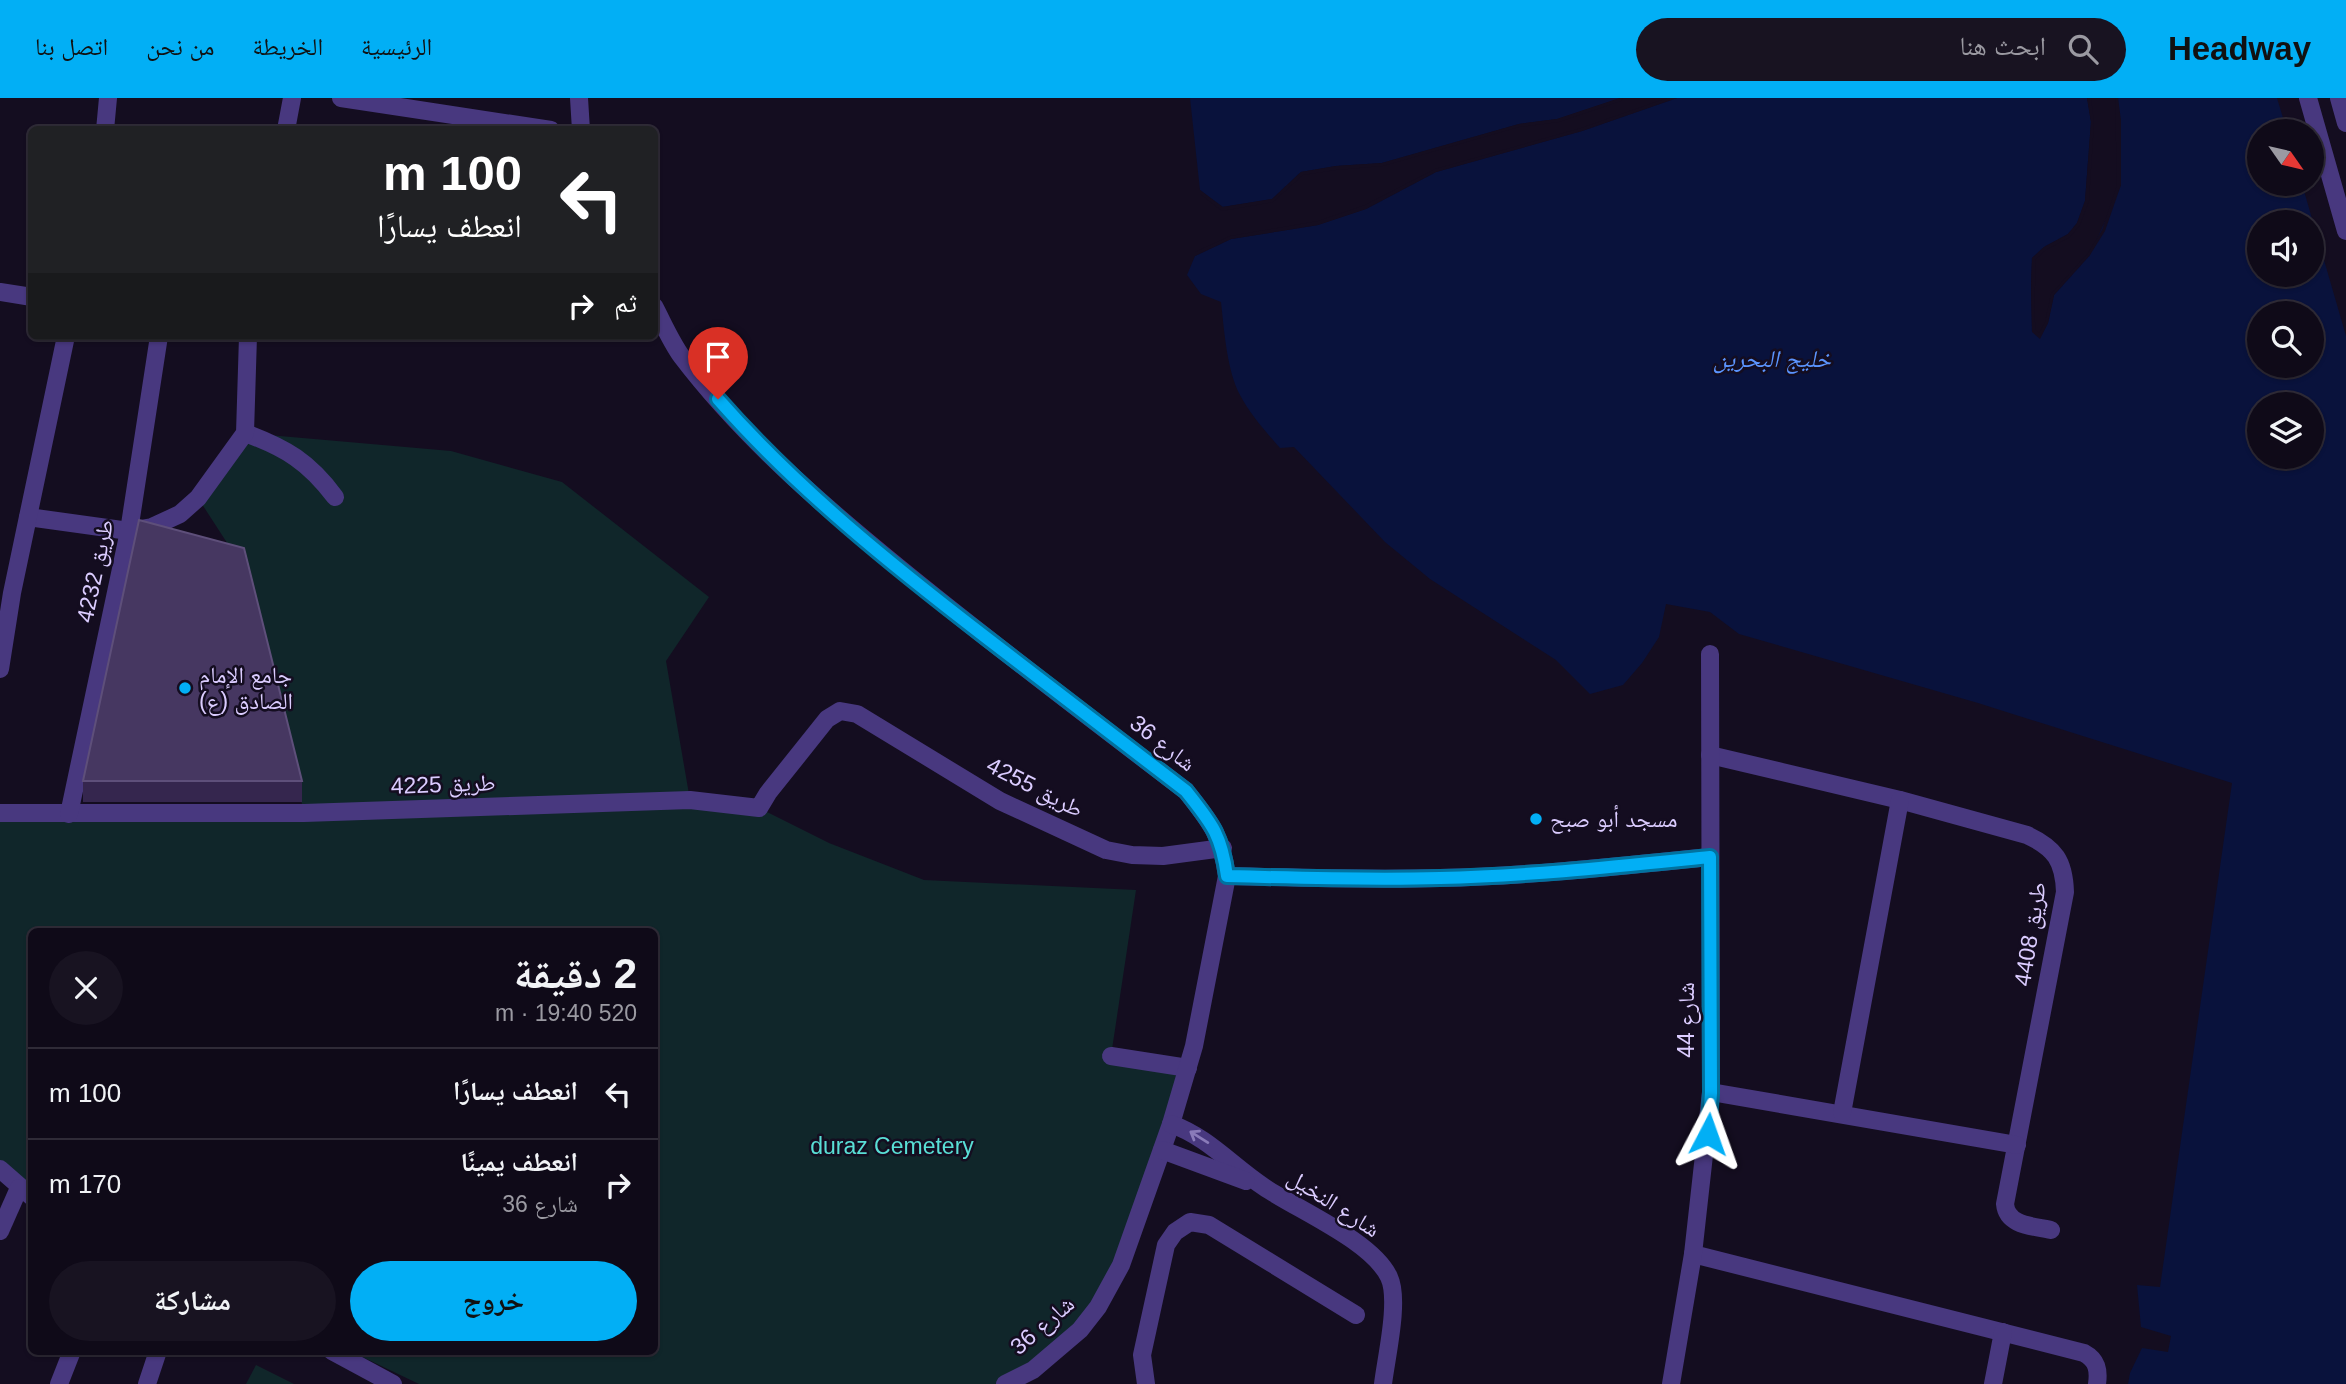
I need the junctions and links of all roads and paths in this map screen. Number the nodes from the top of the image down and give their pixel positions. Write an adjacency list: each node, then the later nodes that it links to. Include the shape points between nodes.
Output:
1 (108, 98): 8 (street)
2 (292, 98): 9 (street)
3 (341, 98): 10 (street)
4 (579, 98): 11 (street)
5 (2308, 98): 12 (street)
6 (2339, 98): 7 (street)
7 (2346, 123)
8 (105, 126)
9 (287, 126)
10 (525, 126)
11 (580, 126)
12 (2345, 221)
13 (0, 292): 14 (street)
14 (28, 296)
15 (658, 313): 31 (street, شارع 36, via 681,355 783,467 938,601 1186,791 1212,824)
16 (65, 340): 21 (street)
17 (158, 340): 22 (street, طريق 4232)
18 (248, 340): 19 (street)
19 (245, 433): 20 (street, via 299,458); 22 (street, via 198,498 152,527)
20 (335, 497)
21 (28, 517): 22 (street); 23 (street)
22 (130, 531): 30 (street, طريق 4232)
23 (6, 592): 25 (street)
24 (1710, 654): 27 (street, شارع 44)
25 (0, 669)
26 (840, 710): 30 (street, طريق 4225, via 827,719 760,808 690,800 304,813); 31 (street, طريق 4255, via 858,714 1000,800 1107,849 1163,856)
27 (1710, 755): 28 (street, طريق 4408); 32 (street, شارع 44)
28 (1900, 800): 37 (street); 39 (street, طريق 4408, via 2026,835 2057,856 2064,873 2065,892)
29 (0, 813): 30 (street, طريق 4225)
30 (69, 814)
31 (1223, 848): 33 (street, شارع 36)
32 (1710, 857): 33 (street, via 1442,878); 36 (street, شارع 44)
33 (1227, 876): 35 (street, شارع 36)
34 (1111, 1056): 35 (street)
35 (1188, 1068): 38 (street, شارع 36)
36 (1711, 1093): 37 (street); 46 (street, شارع 44)
37 (1842, 1113): 39 (street)
38 (1171, 1124): 40 (street, شارع 36); 42 (street, شارع النخيل, one-way to 38, via 1196,1134)
39 (2017, 1145): 44 (street, طريق 4408, via 2007,1214 2015,1222)
40 (1162, 1150): 42 (street, شارع النخيل); 55 (street, شارع 36, via 1121,1265 1098,1307 1063,1346 1033,1370)
41 (0, 1169): 43 (street)
42 (1263, 1187): 57 (street, شارع النخيل, via 1381,1264 1392,1292)
43 (25, 1192): 45 (street)
44 (2051, 1230)
45 (0, 1231)
46 (1693, 1254): 48 (street); 58 (street, شارع 44)
47 (1356, 1315): 56 (street, via 1209,1225 1190,1222 1166,1244 1142,1355)
48 (2003, 1332): 59 (street); 60 (street, via 2084,1353 2095,1363)
49 (70, 1355): 52 (street)
50 (157, 1355): 53 (street)
51 (339, 1355): 54 (street)
52 (59, 1384)
53 (146, 1384)
54 (393, 1384)
55 (1005, 1384)
56 (1146, 1384)
57 (1383, 1384)
58 (1671, 1384)
59 (1993, 1384)
60 (2098, 1384)

